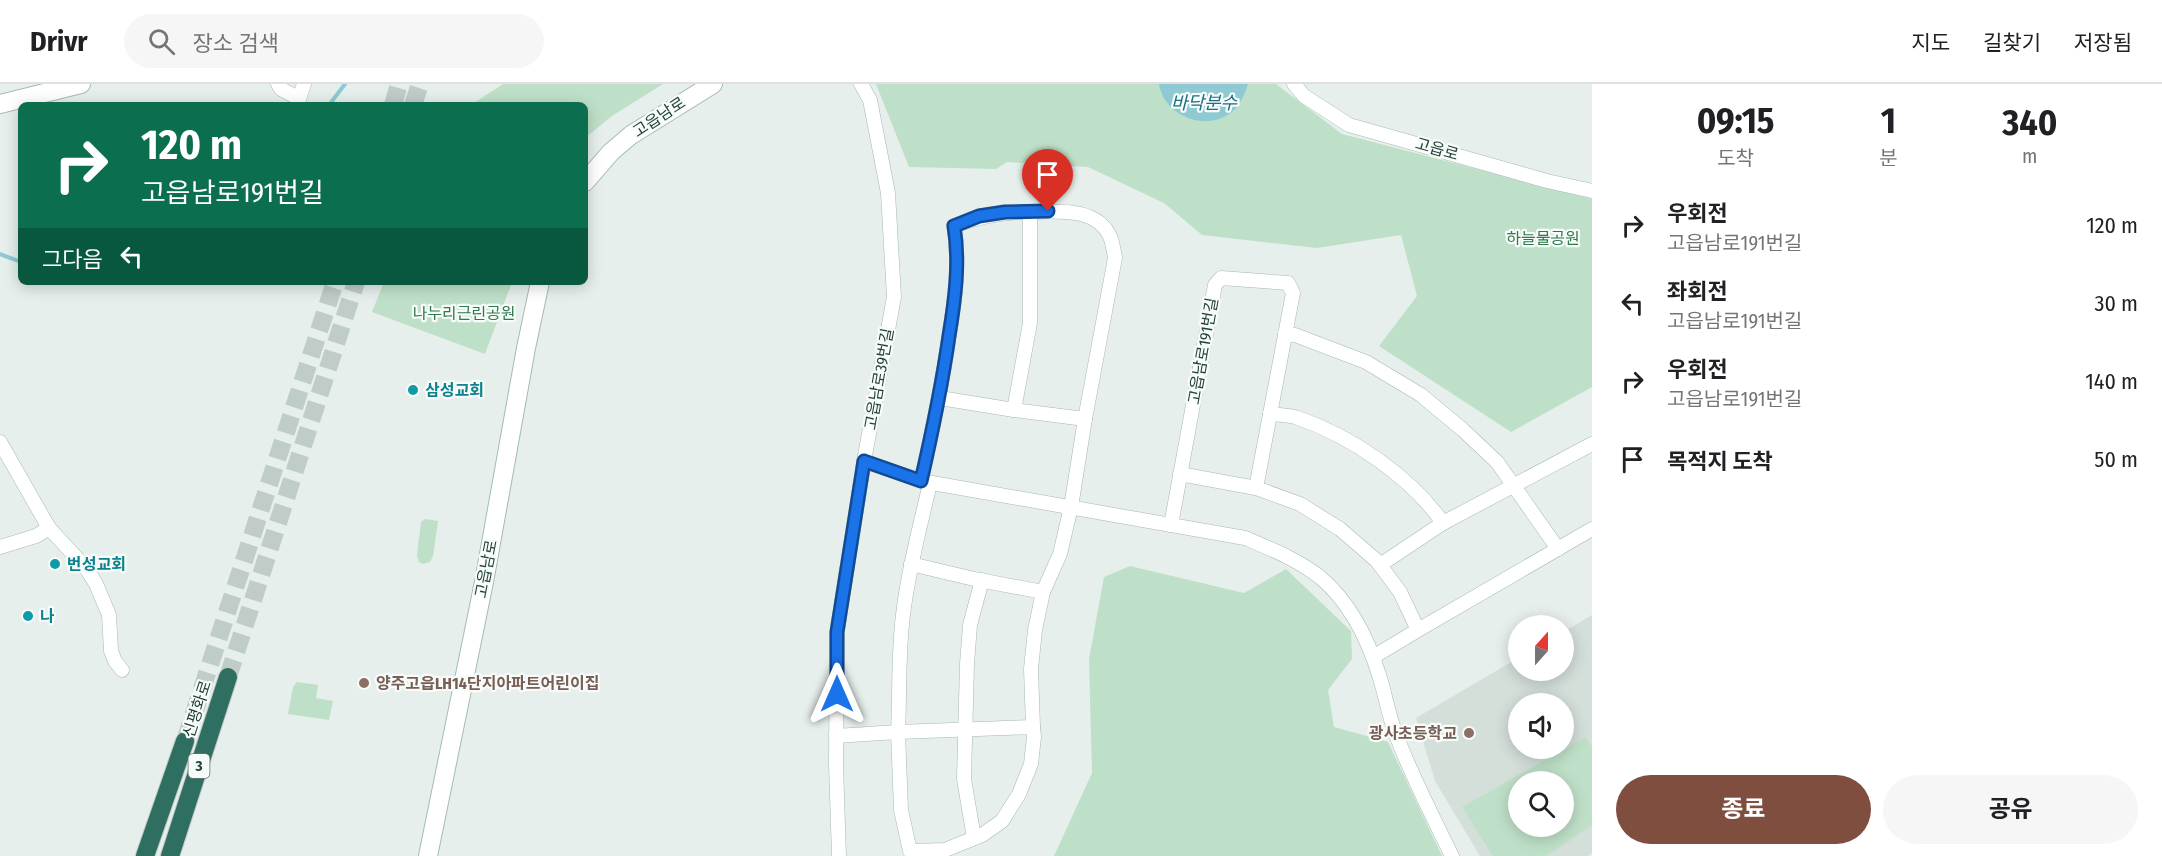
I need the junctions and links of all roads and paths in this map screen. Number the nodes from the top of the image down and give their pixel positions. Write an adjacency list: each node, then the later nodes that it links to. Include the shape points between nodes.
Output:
1 (81, 84): 8 (street)
2 (278, 84): 7 (street)
3 (304, 84): 7 (street)
4 (713, 84): 9 (street, 고읍남로, via 631,135)
5 (861, 84): 20 (street, 고읍남로39번길, via 870,100 888,193 894,297)
6 (1294, 84): 10 (street, 고읍로, via 1304,96 1349,125)
7 (298, 102)
8 (0, 104)
9 (588, 179)
10 (1592, 191)
11 (1030, 212): 14 (street, via 979,216 954,226 955,298); 15 (street, via 1030,323); 17 (street, via 1067,210 1086,215 1111,238 1115,258)
12 (539, 285): 48 (street, 고읍남로)
13 (1286, 334): 16 (street, 고읍남로191번길); 21 (street, 고읍남로191번길, via 1293,292 1288,283 1221,278 1215,285); 23 (street, via 1366,362 1421,395 1497,462)
14 (940, 398): 15 (street); 22 (street)
15 (1014, 410): 17 (street)
16 (1270, 414): 24 (street, 고읍남로191번길); 26 (street, via 1297,418 1379,460)
17 (1085, 419): 25 (street)
18 (0, 442): 28 (street)
19 (1592, 444): 23 (street)
20 (864, 461): 22 (street); 43 (street, 고읍남로39번길, via 837,632)
21 (1180, 474): 24 (street); 27 (street, 고읍남로191번길)
22 (926, 482): 25 (street); 32 (street)
23 (1514, 485): 26 (street); 31 (street)
24 (1256, 488): 33 (street, via 1300,504 1340,529)
25 (1071, 507): 27 (street); 35 (street, via 1060,554)
26 (1443, 523): 33 (street)
27 (1171, 525): 37 (street, via 1245,538 1288,557 1321,578 1348,609)
28 (49, 528): 30 (street); 38 (street, via 96,584 109,615 111,651)
29 (1592, 529): 31 (street)
30 (0, 547)
31 (1558, 549): 36 (street)
32 (911, 564): 34 (street); 42 (street, via 902,616)
33 (1380, 566): 36 (street, via 1400,591)
34 (982, 580): 35 (street); 41 (street, via 970,625)
35 (1043, 592): 40 (street, via 1032,669)
36 (1418, 630): 37 (street)
37 (1373, 657): 50 (street, via 1394,730 1418,790)
38 (122, 670)
39 (228, 677): 47 (highway, 신평화로 / 3)
40 (1033, 727): 41 (street); 45 (street, via 1031,764 1019,794 1002,821)
41 (966, 729): 42 (street); 45 (street, via 964,779)
42 (898, 732): 43 (street); 45 (street, via 901,810 910,851 945,850)
43 (836, 736): 49 (street, 고읍남로39번길)
44 (185, 741): 46 (highway, 신평화로 / 3)
45 (974, 838)
46 (146, 856)
47 (170, 856)
48 (428, 856)
49 (839, 856)
50 (1452, 856)

